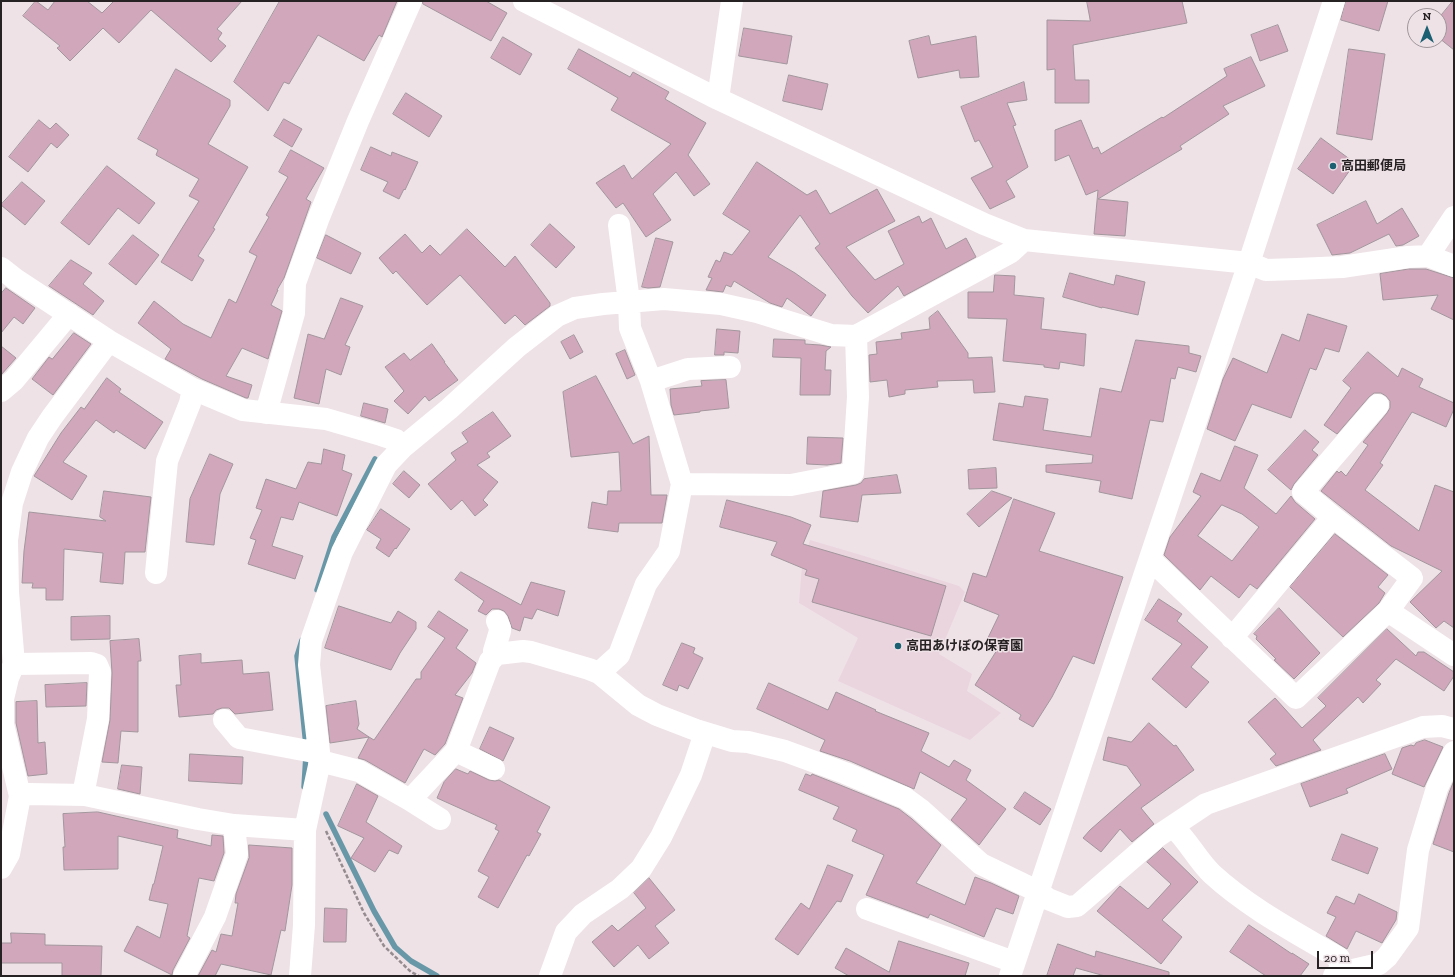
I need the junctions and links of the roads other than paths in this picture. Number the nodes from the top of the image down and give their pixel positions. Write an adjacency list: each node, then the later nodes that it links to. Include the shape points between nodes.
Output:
1 (411, 1): 22 (street, via 358,121 295,283 294,312)
2 (524, 1): 5 (street)
3 (732, 1): 5 (street)
4 (1334, 1): 10 (street)
5 (718, 99): 8 (street, via 984,224)
6 (1454, 217): 9 (street)
7 (619, 225): 13 (street)
8 (1024, 240): 10 (street); 15 (street, via 1011,252)
9 (1428, 256): 10 (street, via 1342,267 1266,270); 11 (street)
10 (1249, 262): 26 (street)
11 (1454, 266)
12 (1, 268): 14 (street)
13 (629, 302): 15 (street, via 664,300 721,304 758,312 831,336); 18 (street, via 630,328); 23 (street, via 575,308 557,316 517,347)
14 (69, 314): 16 (street); 20 (street, via 14,380)
15 (856, 336): 24 (street, via 858,397 853,473 791,485)
16 (109, 341): 19 (street); 33 (street, via 38,438 22,472 12,503 7,540)
17 (730, 366): 18 (street, via 688,369)
18 (651, 381): 24 (street)
19 (193, 389): 22 (street, via 243,410); 27 (street, via 167,461)
20 (1, 391)
21 (1378, 405): 25 (street, via 1303,492)
22 (266, 413): 23 (street, via 326,419 382,434 396,440)
23 (403, 447): 40 (street, via 386,465 342,552 311,641 309,664)
24 (682, 484): 34 (street, via 669,551 646,584 619,655)
25 (1333, 517): 28 (street, via 1412,578); 30 (street)
26 (1150, 559): 30 (street); 50 (street)
27 (156, 573)
28 (1388, 611): 30 (street, via 1296,698); 31 (street)
29 (497, 621): 32 (street, via 500,631)
30 (1232, 638)
31 (1454, 655)
32 (494, 657): 34 (street, via 509,652 531,652); 38 (street, via 490,660)
33 (14, 664): 42 (street, via 97,665 100,672 98,719); 43 (street, via 3,699 3,724)
34 (599, 673): 37 (street, via 646,710)
35 (224, 720): 40 (street, via 239,738)
36 (1454, 728): 48 (street, via 1423,727 1408,732 1206,804)
37 (705, 733): 50 (street, via 785,752 905,798 981,864); 56 (street, via 691,775 661,837 641,869 620,889 583,914 566,932)
38 (456, 751): 41 (street); 44 (street)
39 (1454, 752): 53 (street, via 1437,788 1418,850 1408,928 1379,964)
40 (313, 754): 44 (street, via 359,771); 46 (street)
41 (494, 770)
42 (83, 795): 43 (street); 47 (street)
43 (20, 796): 49 (street, via 9,854)
44 (410, 800): 45 (street)
45 (440, 818)
46 (307, 822): 47 (street); 55 (street)
47 (234, 825): 54 (street, via 237,854 215,917)
48 (1173, 827): 50 (street, via 1158,836 1077,906 1068,907 1048,899); 53 (street, via 1220,881 1260,911 1339,958)
49 (1, 868)
50 (1037, 891): 52 (street)
51 (867, 909): 52 (street)
52 (1012, 969)
53 (1337, 975)
54 (184, 976)
55 (300, 976)
56 (550, 976)

